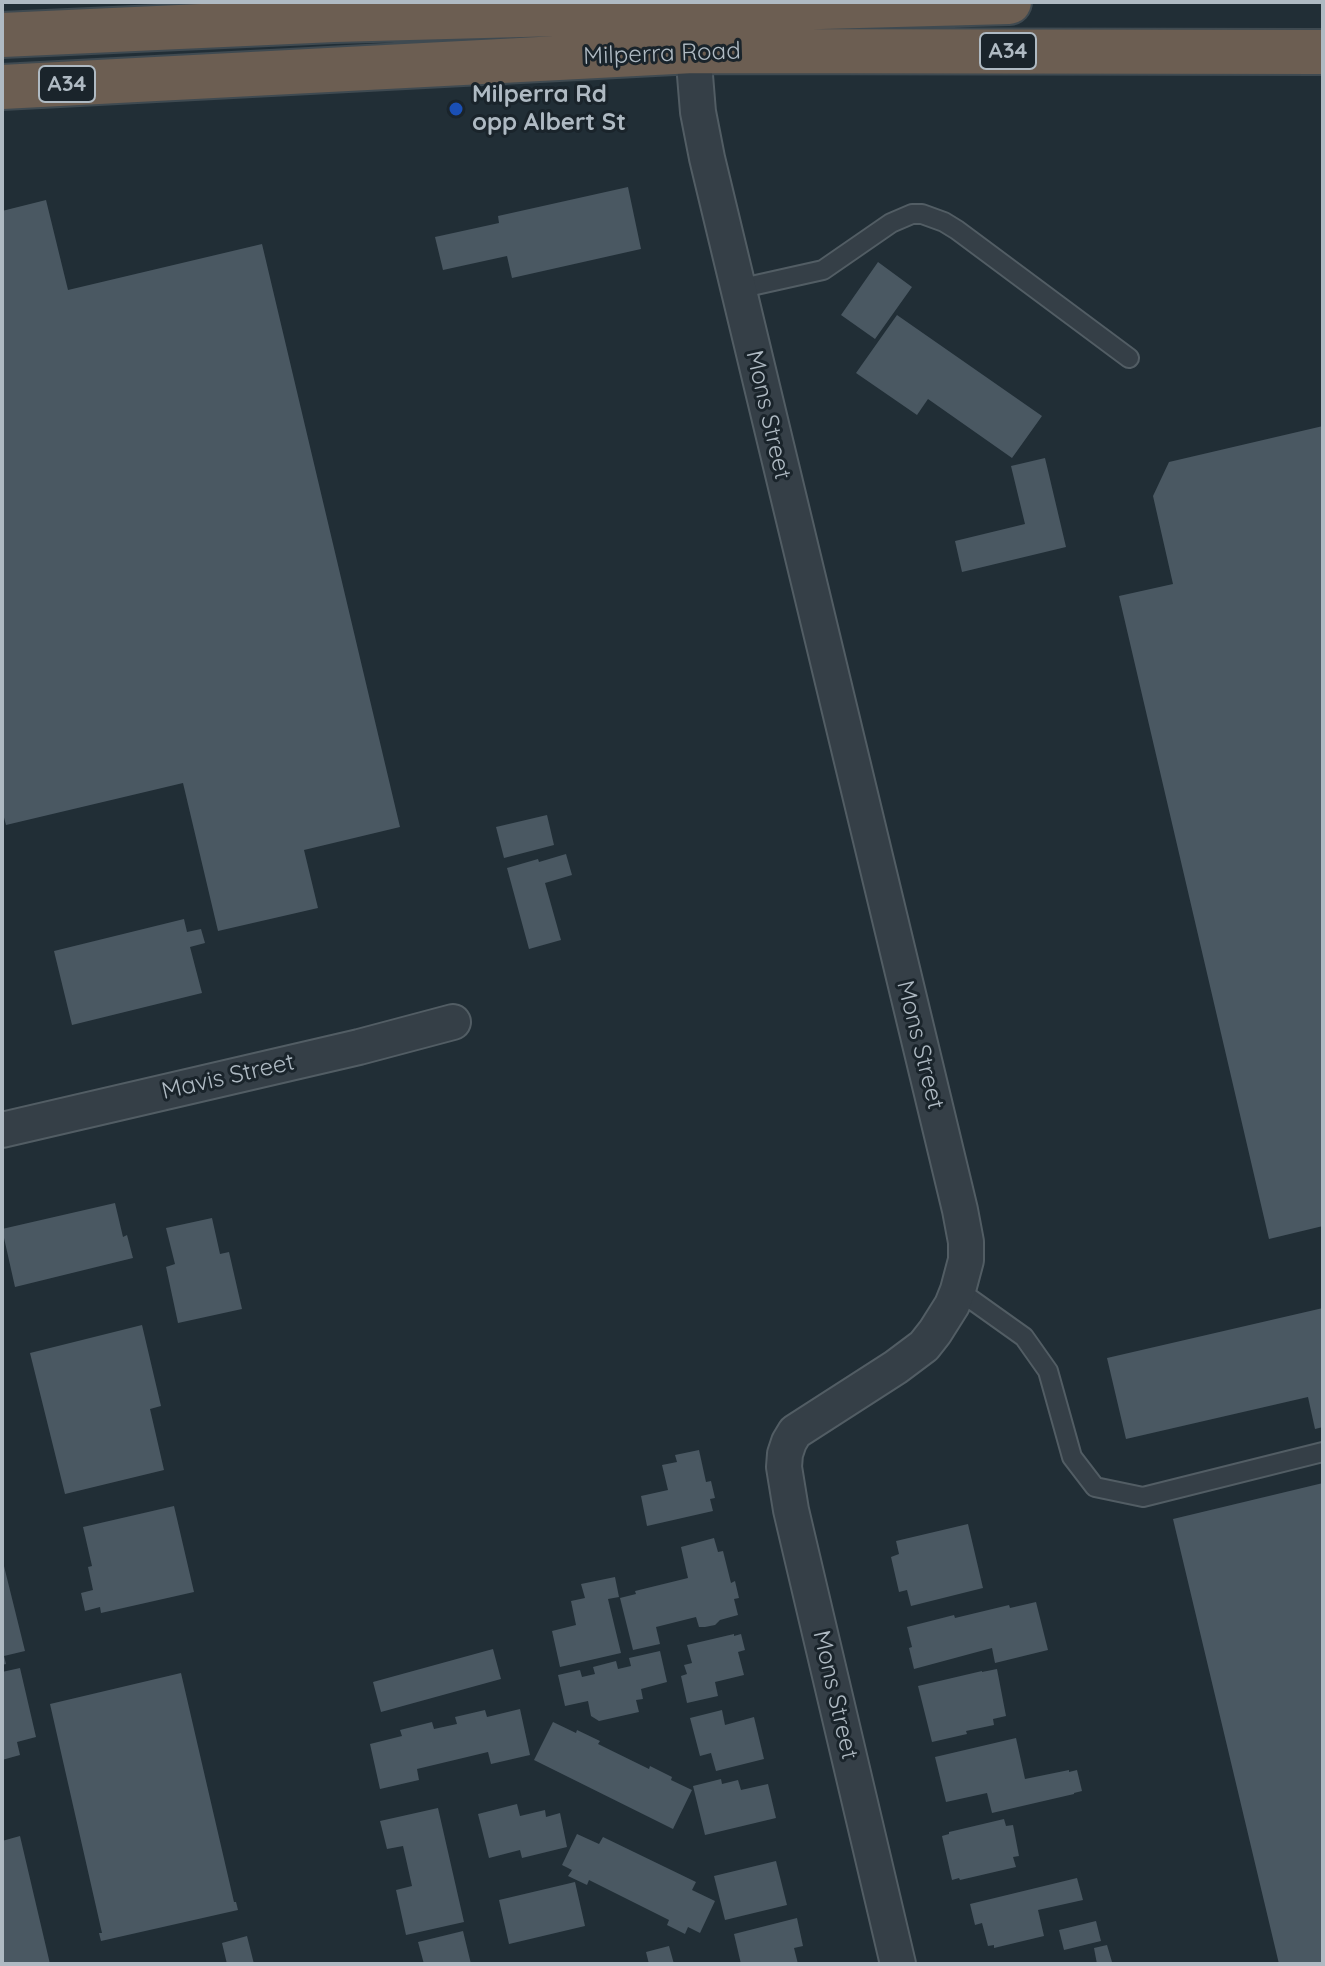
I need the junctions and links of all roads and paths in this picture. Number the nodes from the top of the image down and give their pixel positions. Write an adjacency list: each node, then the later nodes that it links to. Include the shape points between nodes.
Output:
1 (1009, 2): 2 (highway, Milperra Road / A34)
2 (332, 11): 3 (highway, Milperra Road / A34)
3 (2, 35)
4 (693, 51): 5 (highway, Milperra Road / A34); 6 (highway, Milperra Road / A34); 7 (street, Mons Street, via 698,112)
5 (1323, 52)
6 (2, 87)
7 (738, 289): 8 (lane, via 823,270 891,223 922,214 957,230); 11 (street, Mons Street, via 962,1218 966,1260)
8 (1129, 358)
9 (453, 1022): 10 (street, Mavis Street)
10 (2, 1130)
11 (958, 1290): 12 (lane, via 1024,1337 1048,1371 1072,1457 1095,1487 1143,1497); 13 (street, Mons Street, via 924,1346 795,1432 784,1467)
12 (1323, 1452)
13 (898, 1964)

